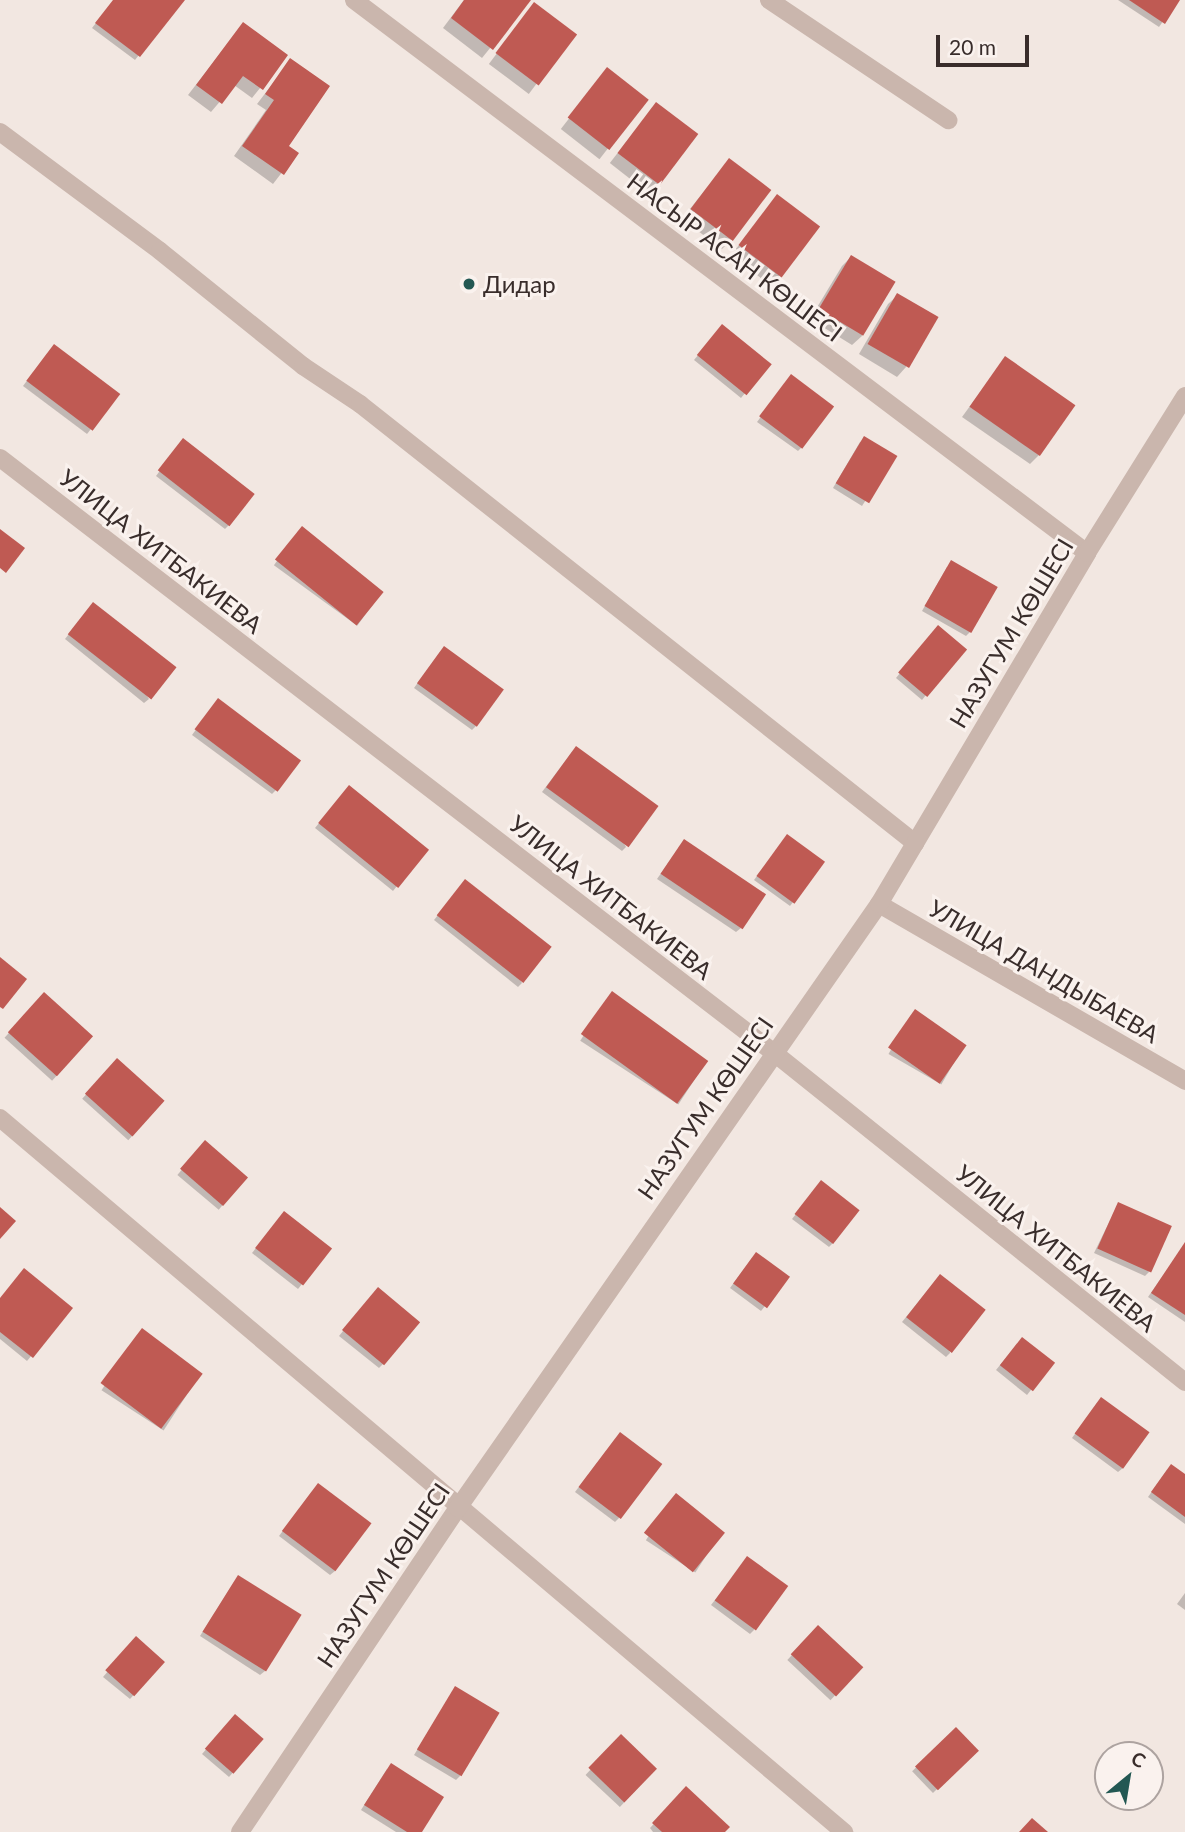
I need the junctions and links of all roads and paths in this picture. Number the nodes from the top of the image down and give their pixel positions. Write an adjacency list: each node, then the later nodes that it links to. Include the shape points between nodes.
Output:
1 (354, 0): 7 (street, НАСЫР АСАН КӨШЕСІ)
2 (769, 0): 3 (street)
3 (948, 120)
4 (0, 132): 8 (street, via 160,251 303,366 360,404)
5 (1185, 396): 7 (street, НАЗУГУМ КӨШЕСІ)
6 (0, 458): 10 (street, УЛИЦА ХИТБАКИЕВА)
7 (1087, 553): 8 (street, НАЗУГУМ КӨШЕСІ)
8 (915, 843): 9 (street, НАЗУГУМ КӨШЕСІ)
9 (879, 904): 10 (street, НАЗУГУМ КӨШЕСІ); 11 (street, УЛИЦА ДАНДЫБАЕВА)
10 (773, 1052): 13 (street, УЛИЦА ХИТБАКИЕВА); 14 (street, НАЗУГУМ КӨШЕСІ)
11 (1185, 1081)
12 (0, 1118): 14 (street)
13 (1185, 1382)
14 (458, 1508): 15 (street, НАЗУГУМ КӨШЕСІ); 16 (street)
15 (240, 1832)
16 (844, 1832)

